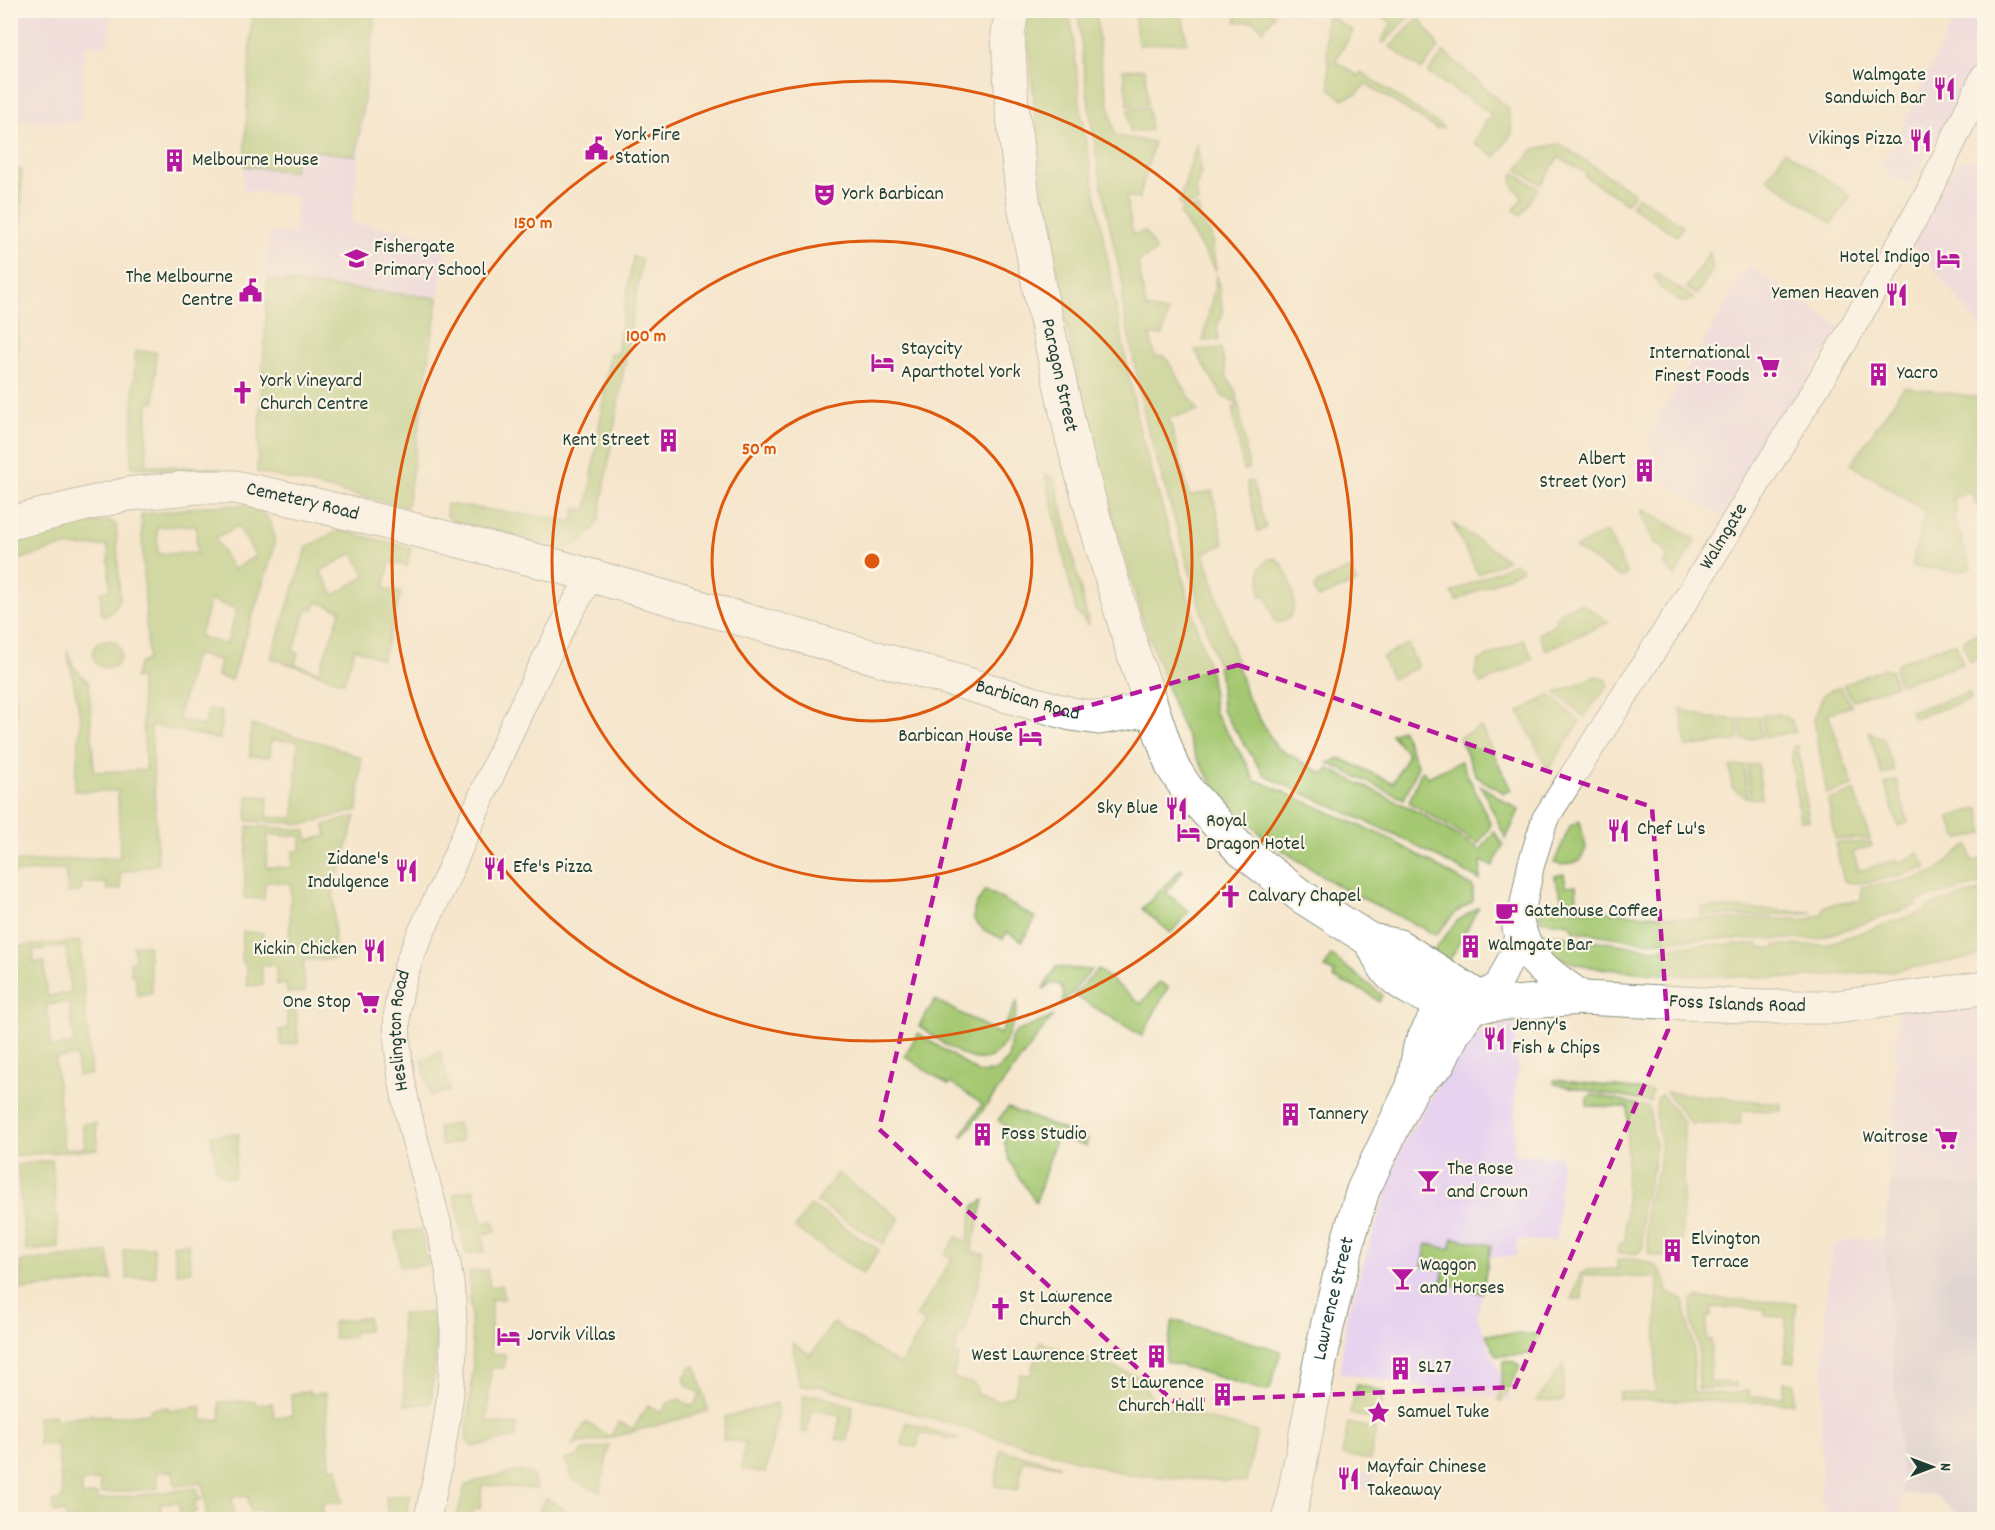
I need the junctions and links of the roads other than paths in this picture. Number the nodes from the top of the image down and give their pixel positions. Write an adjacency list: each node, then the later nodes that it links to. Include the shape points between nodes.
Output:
1 (1005, 18): 5 (main road, Paragon Street, via 1023,199 1040,292 1095,525)
2 (1984, 76): 6 (street, Walmgate, via 1928,194 1842,345 1689,595 1545,819)
3 (10, 523): 4 (main road, Cemetery Road, via 121,495 235,487)
4 (591, 576): 5 (main road, Barbican Road, via 1071,714 1100,718); 10 (street, Heslington Road, via 530,692 461,843 406,972 397,1016 400,1068 446,1254 452,1297 452,1380)
5 (1152, 709): 9 (main road, via 1172,766 1240,849 1301,896 1371,940 1399,946)
6 (1519, 928): 8 (main road, via 1527,951 1537,963); 9 (street, Walmgate, via 1514,952 1498,985)
7 (1984, 988): 8 (main road, Foss Islands Road, via 1836,1007)
8 (1582, 998): 9 (main road, Foss Islands Road)
9 (1467, 999): 11 (main road, Lawrence Street, via 1420,1046 1413,1086 1363,1190 1327,1327)
10 (427, 1520)
11 (1289, 1520)

